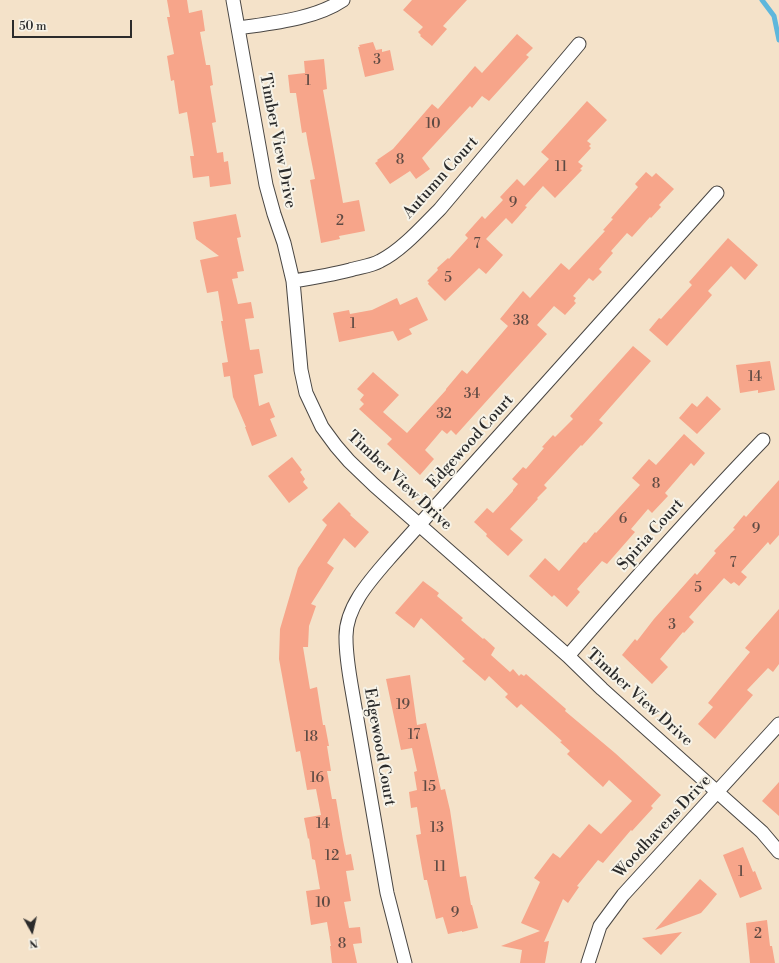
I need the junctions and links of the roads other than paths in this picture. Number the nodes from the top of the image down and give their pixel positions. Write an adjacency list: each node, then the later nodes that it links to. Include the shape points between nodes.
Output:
1 (234, 0): 3 (street, Timber View Drive)
2 (343, 0): 3 (street, via 326,10)
3 (239, 28): 6 (street, Timber View Drive, via 266,185)
4 (579, 44): 6 (street, Autumn Court, via 440,209 391,254 369,265)
5 (717, 193): 8 (street, Edgewood Court)
6 (293, 281): 8 (street, Timber View Drive, via 301,370 313,409 327,433 349,461)
7 (763, 440): 9 (street, Spiria Court, via 638,575)
8 (419, 525): 9 (street, Timber View Drive); 13 (street, Edgewood Court, via 369,583 354,606 345,637 387,893)
9 (568, 656): 11 (street, Timber View Drive)
10 (779, 724): 11 (street, Woodhavens Drive)
11 (717, 792): 12 (street, Timber View Drive, via 762,832); 14 (street, Woodhavens Drive, via 623,895 600,926)
12 (779, 852)
13 (405, 963)
14 (588, 963)

